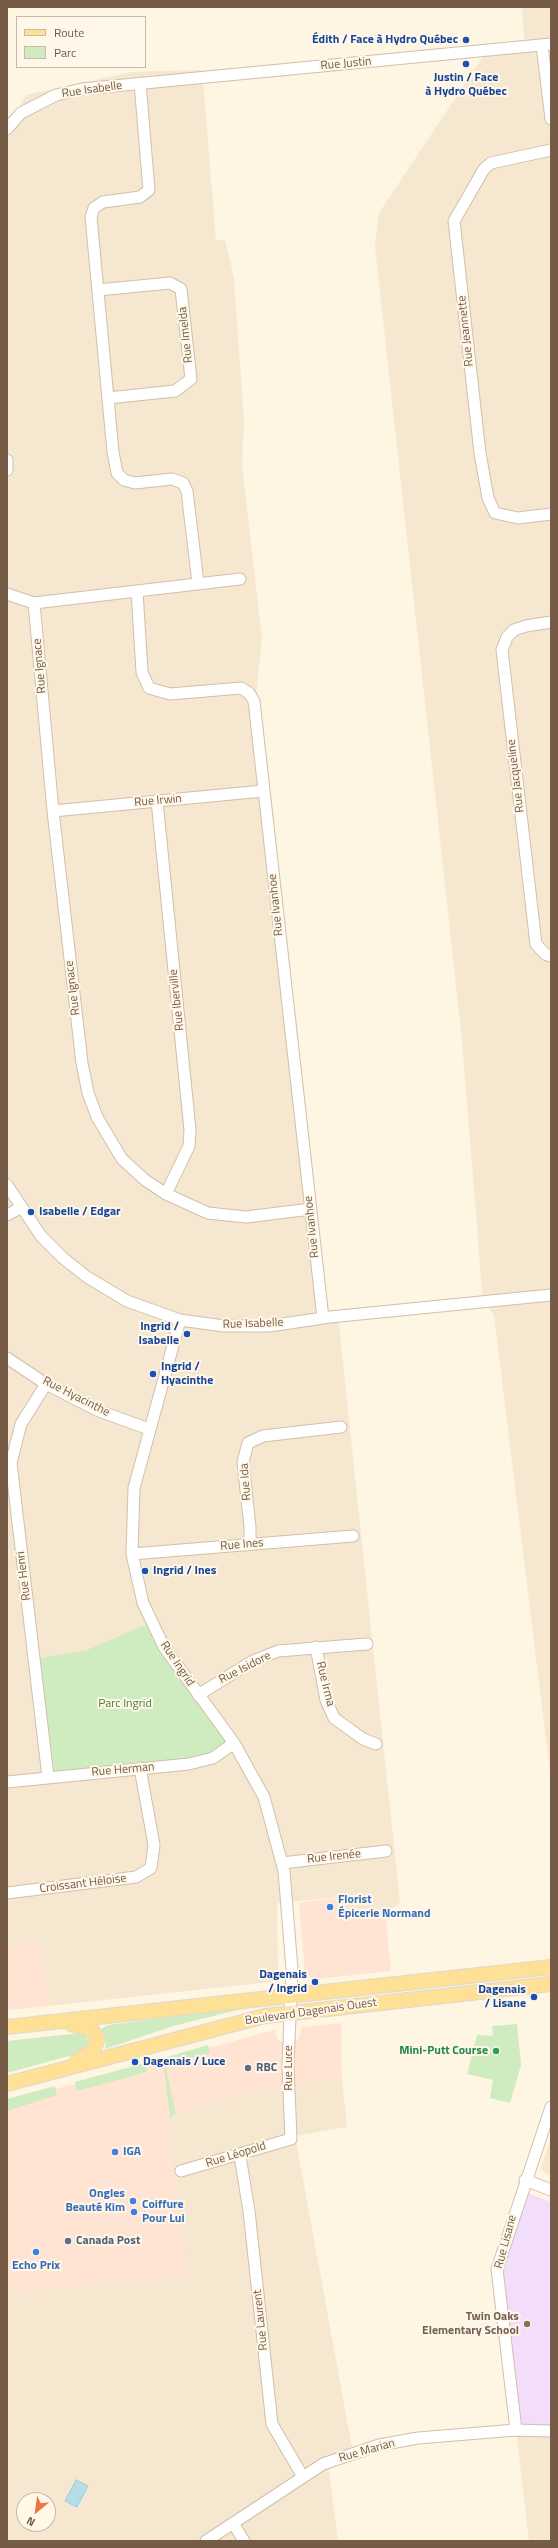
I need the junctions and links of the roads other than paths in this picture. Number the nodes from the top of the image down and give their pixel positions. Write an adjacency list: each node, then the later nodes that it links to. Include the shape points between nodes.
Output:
1 (547, 45): 2 (street, Rue Justin); 3 (street)
2 (140, 83): 4 (street, Rue Isabelle, via 82,89 56,95 21,113); 6 (street, via 149,190 140,197 103,202 94,208 91,217)
3 (551, 119)
4 (7, 129)
5 (551, 150): 10 (street, Rue Jeannette, via 491,163 484,169 454,221 480,453 488,498 495,513 518,518)
6 (98, 290): 7 (street); 7 (street, Rue Imelda, via 170,283 181,289 190,379 175,391)
7 (108, 398): 12 (street, via 113,452 118,473 124,480 135,483 172,479 183,483 187,491)
8 (7, 460): 9 (street)
9 (7, 470)
10 (551, 514)
11 (240, 579): 12 (street)
12 (198, 583): 13 (street)
13 (137, 591): 15 (street); 17 (street, Rue Ivanhoe, via 142,672 149,688 170,694 236,688 249,693 256,710)
14 (7, 594): 15 (street)
15 (34, 603): 19 (street, Rue Ignace)
16 (551, 622): 20 (street, Rue Jacqueline, via 514,630 502,650 536,944 545,954)
17 (263, 791): 18 (street, Rue Irwin); 24 (street, Rue Ivanhoe)
18 (157, 801): 19 (street, Rue Irwin); 22 (street, Rue Iberville, via 190,1130 189,1146)
19 (53, 811): 22 (street, Rue Ignace, via 82,1064 88,1093 97,1117 122,1160 144,1180)
20 (551, 956)
21 (7, 1185): 23 (street, Rue Isabelle)
22 (166, 1194): 24 (street, Rue Ignace, via 208,1213 246,1217)
23 (20, 1208): 25 (street); 28 (street, Rue Isabelle, via 52,1247 87,1277 127,1301)
24 (311, 1209): 27 (street, Rue Ivanhoe)
25 (7, 1215)
26 (551, 1295): 27 (street, Rue Isabelle)
27 (323, 1318): 28 (street, Rue Isabelle, via 269,1326 224,1326)
28 (180, 1320): 32 (street, Rue Ingrid)
29 (7, 1358): 30 (street, Rue Hyacinthe)
30 (46, 1384): 32 (street, Rue Hyacinthe, via 99,1411); 33 (street, Rue Henri, via 21,1424 15,1439)
31 (341, 1427): 35 (street, Rue Ida, via 263,1436 248,1443 243,1462 250,1527 250,1540)
32 (149, 1429): 36 (street, Rue Ingrid, via 134,1488)
33 (10, 1485): 43 (street, Rue Henri)
34 (353, 1536): 35 (street, Rue Ines)
35 (247, 1545): 36 (street, Rue Ines)
36 (132, 1554): 39 (street, Rue Ingrid, via 143,1603 164,1647)
37 (367, 1644): 38 (street, Rue Isidore)
38 (316, 1647): 39 (street, Rue Isidore, via 278,1652 253,1661); 41 (street, Rue Irma, via 326,1700 334,1718 362,1739)
39 (198, 1695): 40 (street, Rue Ingrid)
40 (234, 1743): 42 (street, Rue Herman, via 212,1758 190,1764); 46 (street, Rue Ingrid, via 264,1797)
41 (376, 1744)
42 (140, 1768): 43 (street, Rue Herman); 47 (street, Croissant Héloise, via 154,1845 151,1868 136,1877)
43 (48, 1777): 44 (street, Rue Herman)
44 (7, 1782)
45 (386, 1852): 46 (street, Rue Irenée)
46 (282, 1863): 50 (street, Rue Ingrid, via 290,1925)
47 (7, 1893)
48 (551, 1967): 50 (main road, Boulevard Dagenais Ouest)
49 (551, 1984): 51 (main road, Boulevard Dagenais Ouest)
50 (291, 1996): 51 (street, Rue Luce); 52 (main road, Boulevard Dagenais Ouest)
51 (290, 2013): 54 (main road, Boulevard Dagenais Ouest, via 252,2019); 57 (street, Rue Luce, via 288,2064)
52 (61, 2022): 53 (main road, Boulevard Dagenais Ouest); 54 (main road, via 91,2029 98,2039 92,2052)
53 (7, 2028)
54 (59, 2071): 55 (main road, Boulevard Dagenais Ouest)
55 (7, 2084)
56 (551, 2107): 60 (street, Rue Lisane)
57 (291, 2139): 58 (street, Rue Léopold)
58 (240, 2156): 59 (street, Rue Léopold); 64 (street, Rue Laurent, via 249,2211 272,2424)
59 (181, 2171)
60 (525, 2180): 61 (street); 62 (street, Rue Lisane, via 497,2268)
61 (551, 2190)
62 (516, 2430): 63 (street, Rue Marian); 64 (street, Rue Marian, via 418,2438 379,2444 323,2464)
63 (551, 2431)
64 (303, 2477): 65 (street, Rue Marian)
65 (233, 2523): 66 (street, Rue Marian); 67 (street)
66 (206, 2541)
67 (244, 2541)

